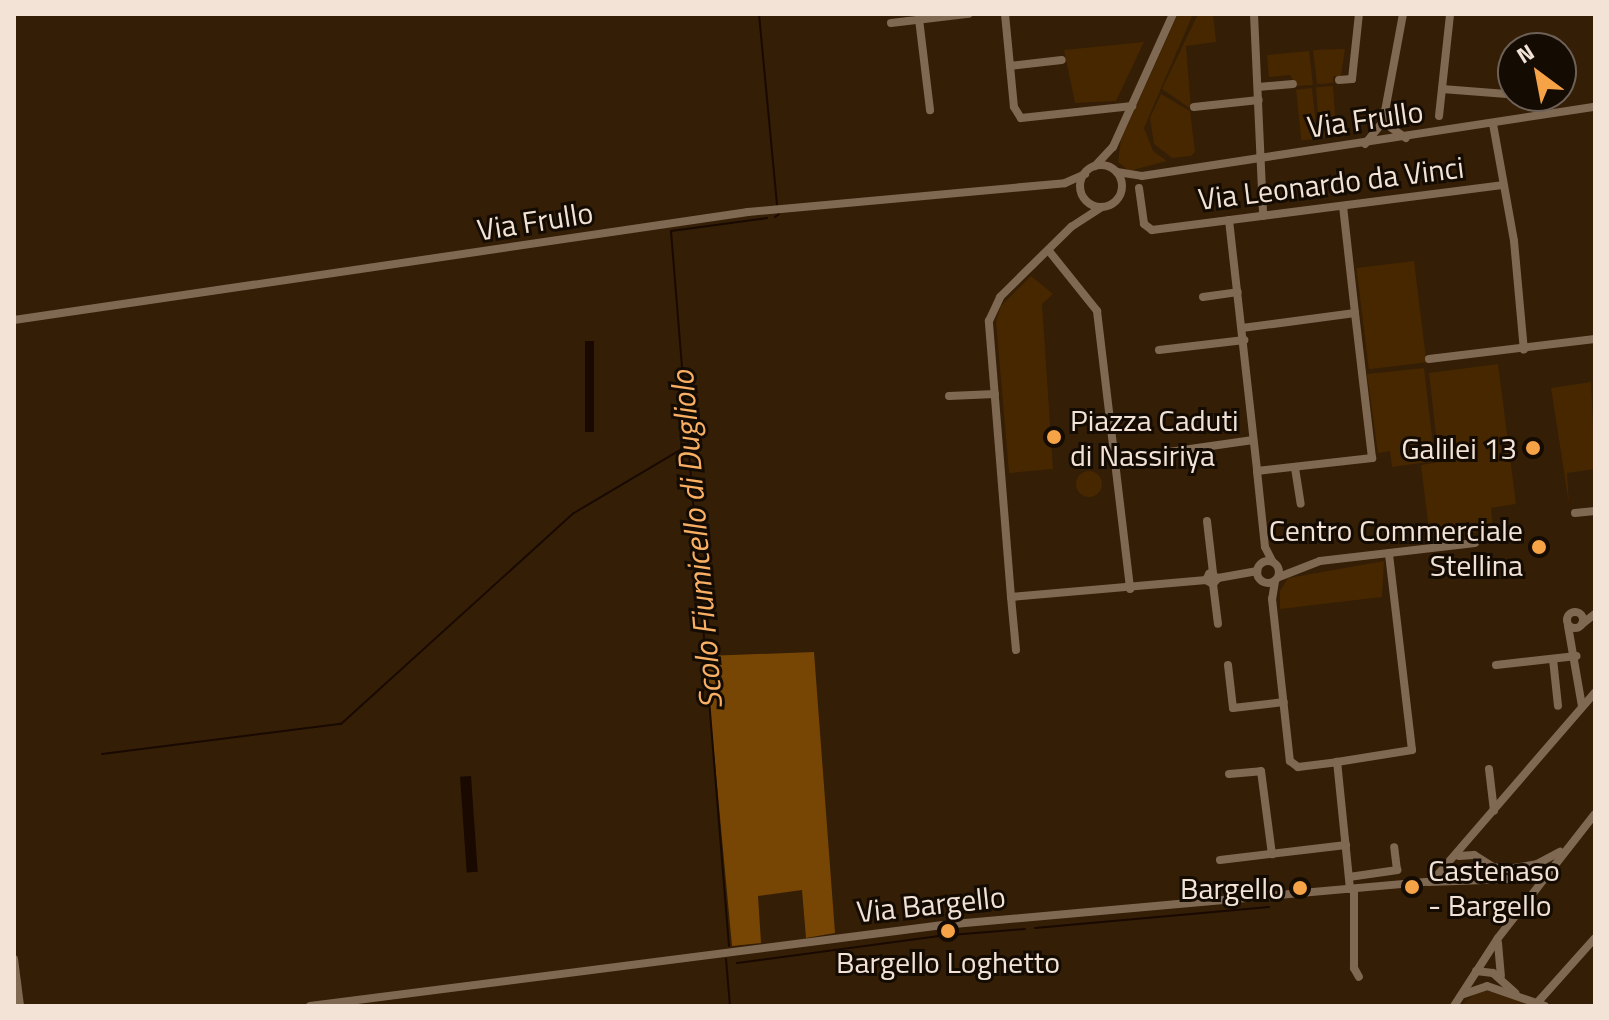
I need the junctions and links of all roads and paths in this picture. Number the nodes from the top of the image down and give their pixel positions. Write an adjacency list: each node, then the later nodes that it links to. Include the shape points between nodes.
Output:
1 (968, 14): 8 (street)
2 (1005, 14): 11 (street)
3 (1254, 14): 14 (street)
4 (1359, 14): 12 (street, via 1352,79)
5 (1403, 14): 24 (street)
6 (1450, 14): 15 (street)
7 (1172, 15): 18 (street)
8 (919, 19): 9 (street); 21 (street)
9 (891, 23)
10 (1062, 60): 11 (street)
11 (1010, 66): 18 (street, via 1021,118)
12 (1339, 80)
13 (1293, 84): 14 (street)
14 (1258, 87): 17 (street)
15 (1442, 89): 16 (street); 22 (street)
16 (1497, 93)
17 (1259, 100): 19 (street); 29 (street)
18 (1132, 106): 28 (street)
19 (1194, 107)
20 (1595, 107): 23 (street, Via Frullo)
21 (930, 110)
22 (1439, 116)
23 (1493, 124): 25 (street, Via Frullo); 35 (street, Via Leonardo da Vinci)
24 (1383, 125): 25 (street); 26 (street); 27 (street)
25 (1407, 138): 26 (street, Via Frullo)
26 (1385, 142): 27 (street, Via Frullo)
27 (1362, 145): 29 (street, Via Frullo)
28 (1113, 147): 30 (street); 31 (street)
29 (1257, 159): 33 (street, Via Frullo); 41 (street)
30 (1095, 166): 31 (street); 32 (street)
31 (1115, 171): 33 (street); 37 (street)
32 (1085, 174): 34 (street, Via Frullo); 38 (street)
33 (1142, 176): 37 (street)
34 (1065, 183): 38 (street); 48 (street, Via Frullo, via 748,212)
35 (1502, 185): 39 (street, Via Leonardo da Vinci); 53 (street, via 1514,241)
36 (1139, 188): 42 (street, Via Leonardo da Vinci, via 1149,230)
37 (1121, 194): 40 (street)
38 (1084, 196): 40 (street); 43 (street)
39 (1343, 206): 41 (street, Via Leonardo da Vinci); 47 (street)
40 (1102, 207): 43 (street)
41 (1263, 216): 42 (street, Via Leonardo da Vinci)
42 (1229, 220): 45 (street)
43 (1071, 227): 44 (street)
44 (1049, 251): 55 (street, via 992,308); 73 (street, via 1097,311)
45 (1238, 292): 46 (street); 49 (street)
46 (1203, 297)
47 (1355, 313): 49 (street); 59 (street, via 1372,458)
48 (14, 320)
49 (1242, 328): 51 (street)
50 (1595, 339): 53 (street)
51 (1244, 340): 52 (street); 57 (street)
52 (1159, 350)
53 (1524, 350): 54 (street)
54 (1429, 359)
55 (995, 394): 56 (street); 74 (street)
56 (949, 396)
57 (1253, 440): 58 (street); 60 (street)
58 (1169, 452)
59 (1295, 468): 60 (street); 61 (street)
60 (1257, 471): 66 (street)
61 (1301, 504)
62 (1595, 511): 63 (street)
63 (1575, 513)
64 (1207, 521): 71 (street)
65 (1475, 543): 67 (street)
66 (1265, 547): 68 (street); 70 (street)
67 (1389, 553): 69 (street); 89 (street, via 1412,750)
68 (1274, 562): 69 (street); 70 (street); 72 (street)
69 (1297, 568): 72 (street)
70 (1257, 574): 71 (street); 72 (street); 75 (street)
71 (1212, 579): 73 (street); 78 (street)
72 (1277, 579): 75 (street)
73 (1130, 589): 74 (street)
74 (1011, 597): 80 (street)
75 (1272, 599): 86 (street)
76 (1595, 614): 77 (street)
77 (1581, 620): 79 (street); 79 (street, via 1568,615); 81 (street)
78 (1218, 624)
79 (1568, 626): 81 (street)
80 (1016, 650)
81 (1576, 651): 82 (street); 88 (street)
82 (1553, 659): 84 (street); 87 (street)
83 (1228, 665): 86 (street, via 1233,708)
84 (1496, 665)
85 (1595, 692): 88 (street)
86 (1284, 702): 89 (street, via 1291,764)
87 (1558, 706)
88 (1582, 706): 92 (street)
89 (1337, 762): 95 (street)
90 (1489, 769): 92 (street)
91 (1229, 774): 98 (street, via 1261,771)
92 (1494, 811): 94 (street)
93 (1595, 814): 97 (street)
94 (1473, 838): 99 (street); 100 (street)
95 (1346, 845): 98 (street); 103 (street)
96 (1394, 847): 103 (street, via 1397,870)
97 (1567, 847): 102 (street); 104 (street)
98 (1272, 854): 101 (street)
99 (1459, 856): 100 (street); 105 (street)
100 (1479, 857): 102 (street, via 1501,869)
101 (1220, 860)
102 (1532, 865): 104 (street)
103 (1349, 877): 106 (street)
104 (1543, 878): 105 (street, Via Bargello); 107 (street)
105 (1429, 882): 106 (street, Via Bargello)
106 (1352, 889): 111 (street, via 1354,968); 118 (street, Via Bargello, via 943,925)
107 (1498, 938): 110 (street); 112 (street, via 1496,964)
108 (1595, 938): 116 (street)
109 (14, 959): 117 (street)
110 (1476, 971): 112 (street, via 1488,971); 113 (street); 115 (street)
111 (1359, 977)
112 (1506, 984): 114 (street)
113 (1487, 986): 114 (street); 115 (street)
114 (1516, 995): 116 (street)
115 (1456, 1002)
116 (1541, 1004)
117 (20, 1006)
118 (310, 1006)

